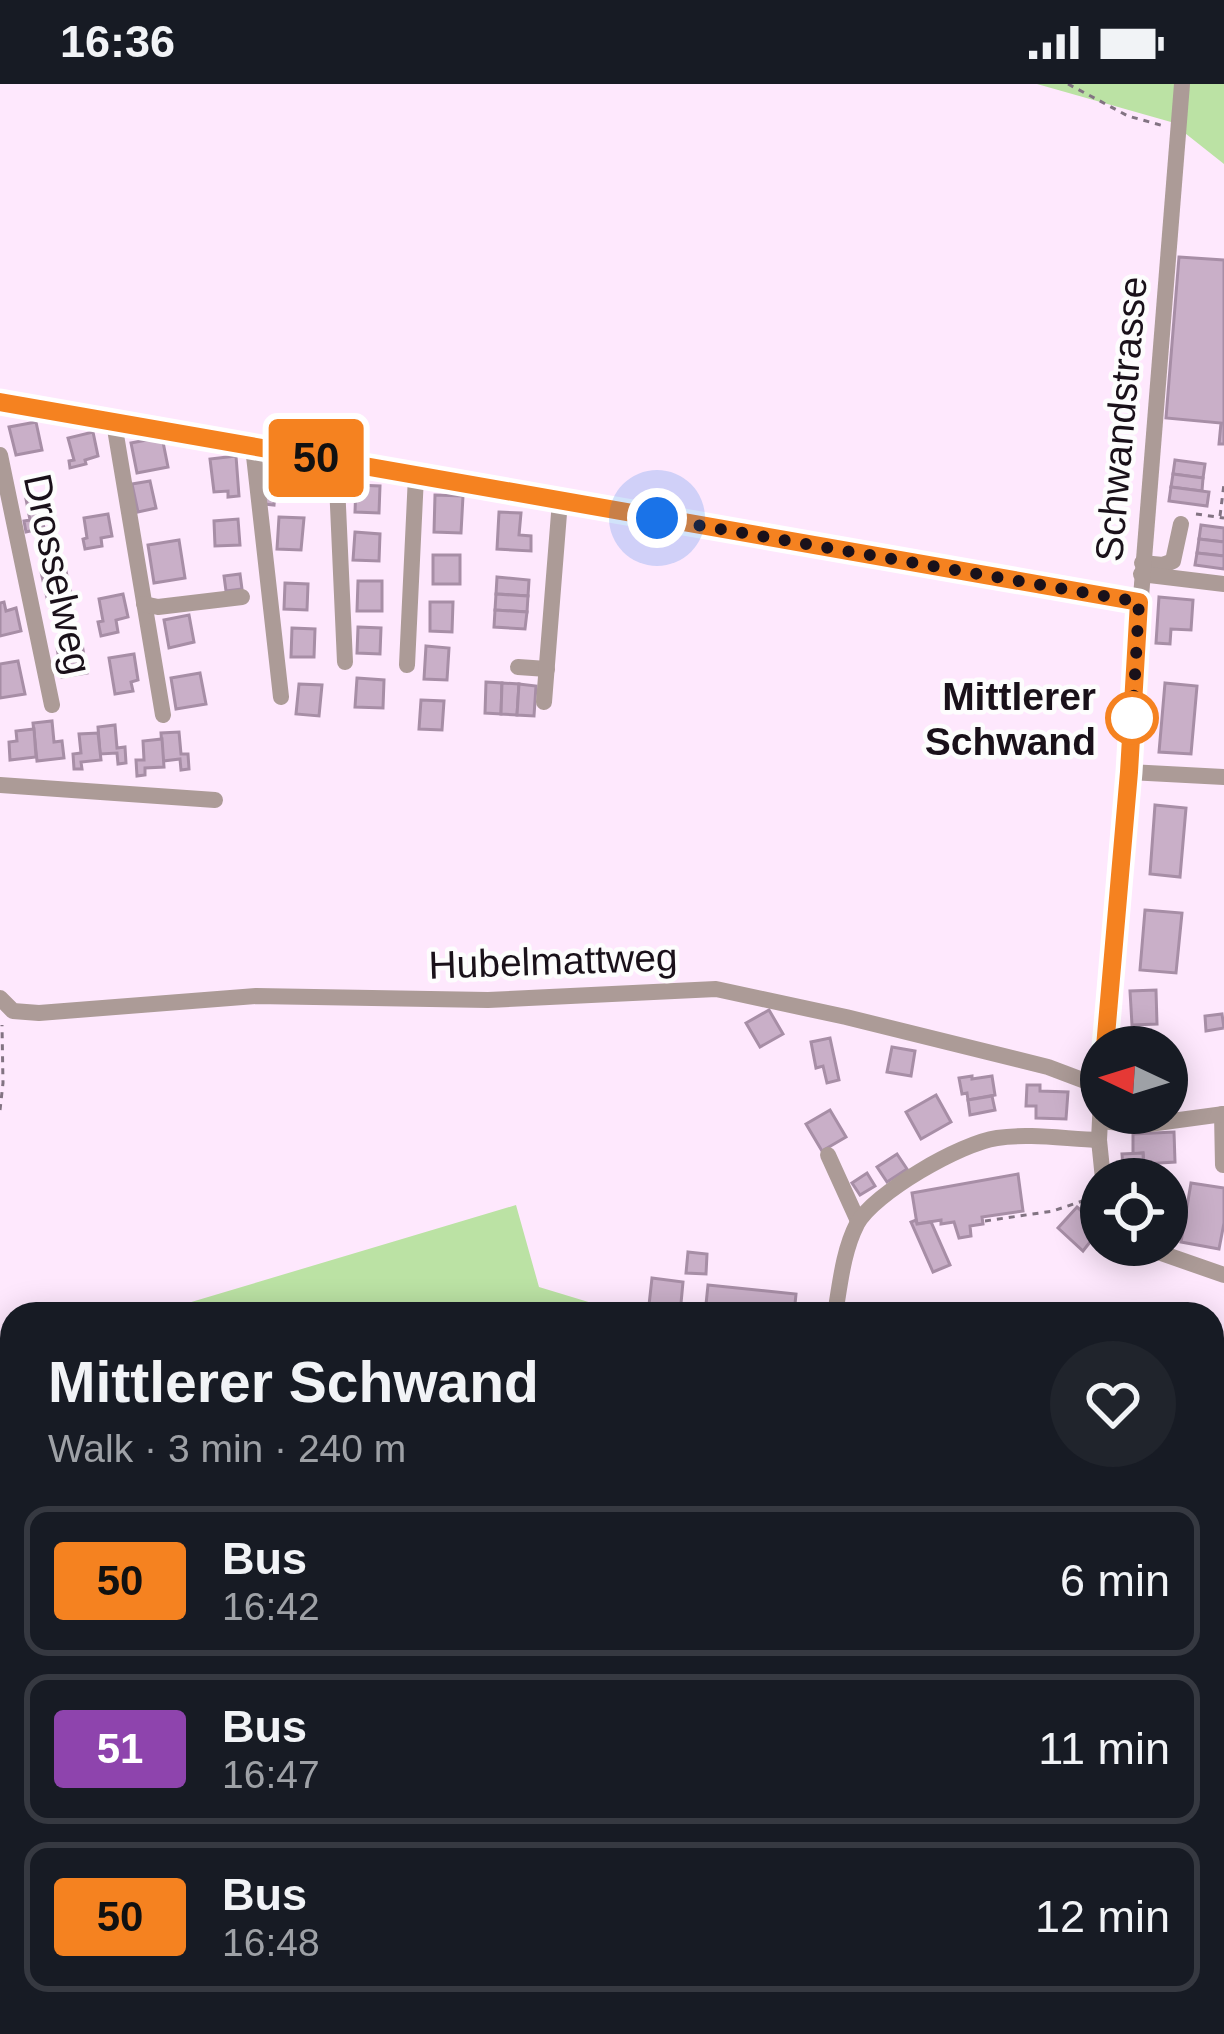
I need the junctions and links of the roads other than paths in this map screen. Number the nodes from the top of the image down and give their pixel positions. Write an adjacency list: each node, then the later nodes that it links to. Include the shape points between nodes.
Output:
1 (1182, 84): 10 (street, Schwandstrasse)
2 (0, 402): 3 (street)
3 (114, 422): 4 (street); 14 (street)
4 (254, 447): 6 (street); 19 (street)
5 (0, 455): 21 (street, Drosselweg)
6 (336, 462): 7 (street); 15 (street)
7 (416, 476): 8 (street); 16 (street)
8 (560, 501): 13 (street); 18 (street)
9 (1181, 524): 10 (street, via 1173,561)
10 (1142, 569): 11 (street); 13 (street, Schwandstrasse)
11 (1224, 584)
12 (242, 597): 14 (street)
13 (1139, 602): 23 (street, Schwandstrasse)
14 (144, 604): 22 (street)
15 (345, 662)
16 (407, 665)
17 (518, 667): 18 (street)
18 (547, 669): 20 (street)
19 (281, 698)
20 (544, 702)
21 (52, 705)
22 (164, 715)
23 (1129, 772): 24 (street); 28 (street, Schwandstrasse)
24 (1224, 776)
25 (0, 785): 26 (street)
26 (215, 800)
27 (2, 1002): 29 (street, Hubelmattweg, via 39,1013 256,996 488,1000 716,989)
28 (1108, 1026)
29 (1080, 1079)
30 (1223, 1114): 31 (street); 36 (street)
31 (1188, 1119)
32 (1099, 1134): 33 (street)
33 (1099, 1140): 35 (street); 37 (street, via 981,1141 884,1193)
34 (828, 1155): 37 (street)
35 (1101, 1158)
36 (1222, 1166)
37 (858, 1221): 40 (street)
38 (1188, 1263): 39 (street)
39 (1224, 1275)
40 (837, 1302)

